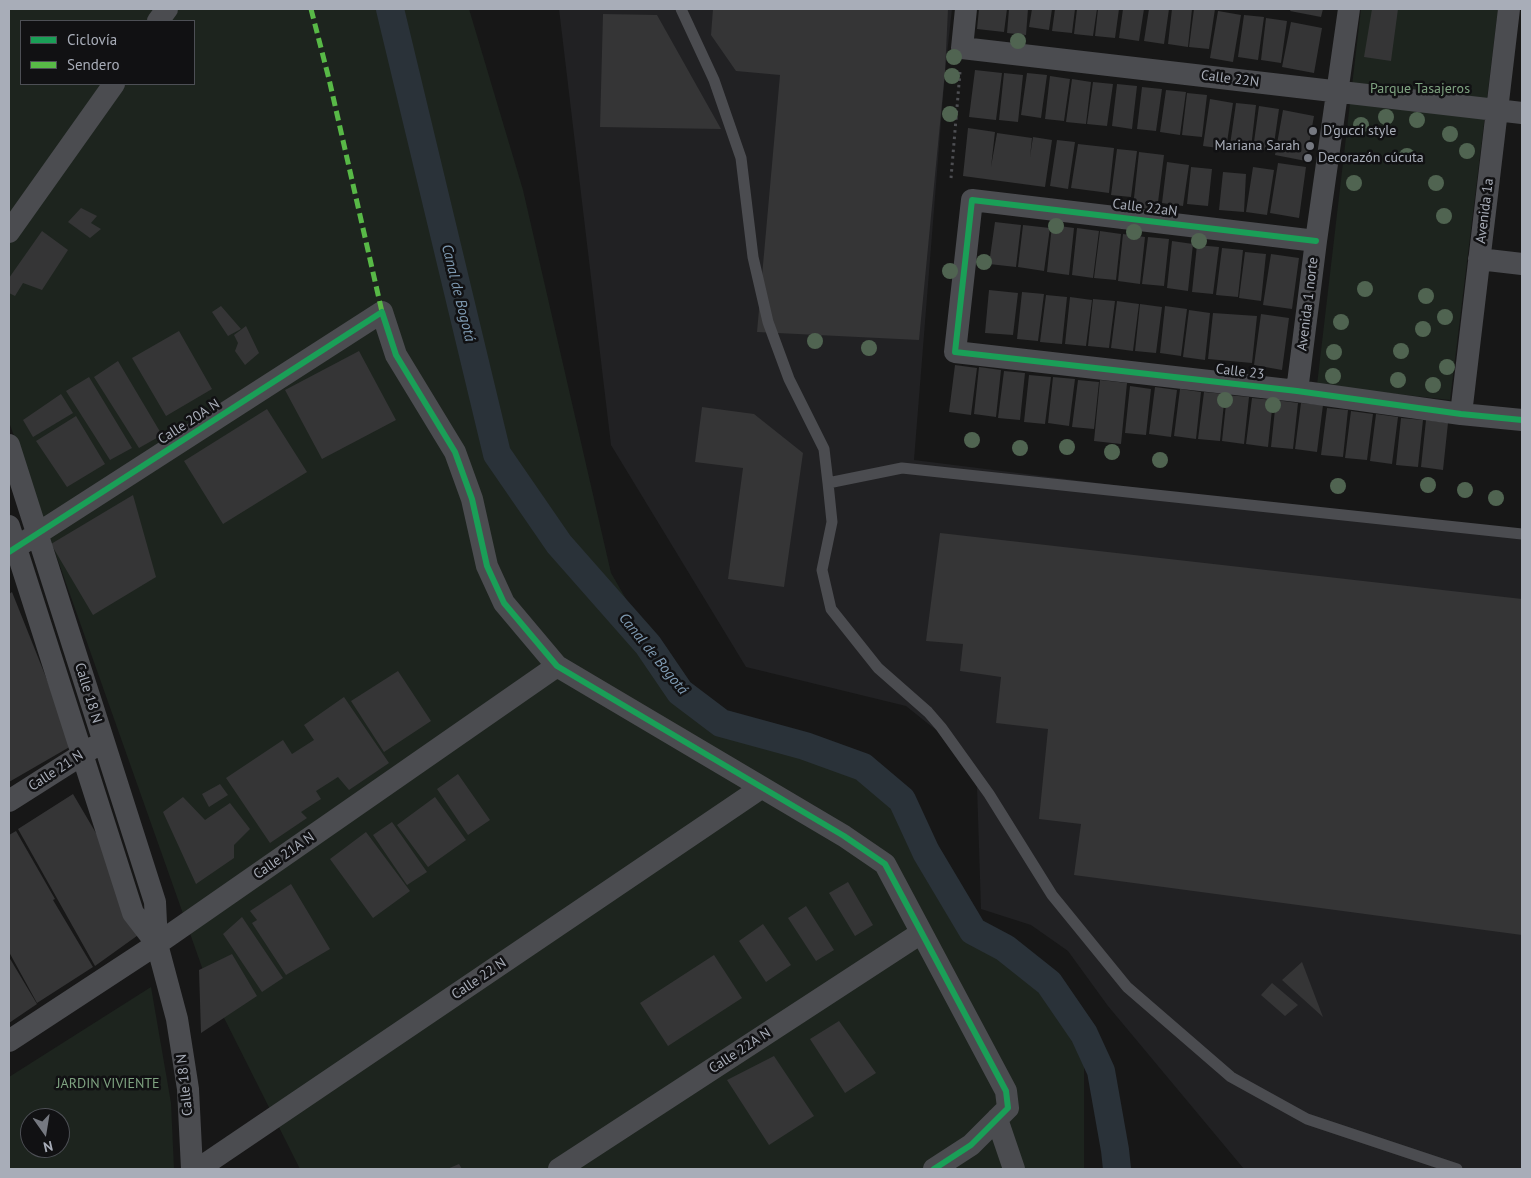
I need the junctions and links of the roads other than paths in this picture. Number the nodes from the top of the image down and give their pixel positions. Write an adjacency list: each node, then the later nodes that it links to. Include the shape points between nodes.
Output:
1 (167, 9): 6 (street)
2 (682, 9): 20 (lane, via 714,80 741,158 754,257 768,322 789,379 824,448)
3 (966, 9): 8 (street, Calle 22N, via 962,48)
4 (1349, 9): 8 (street, Avenida 1 norte)
5 (1509, 9): 9 (street, Avenida 1a)
6 (159, 20)
7 (113, 85): 11 (street)
8 (1338, 91): 9 (street, Calle 22N); 12 (street, Avenida 1 norte)
9 (1497, 110): 10 (street, Calle 22N); 13 (street, Avenida 1a)
10 (1522, 113)
11 (9, 232)
12 (1316, 242): 15 (street, Calle 22aN, via 972,200); 16 (street, Avenida 1 norte)
13 (1479, 259): 14 (street); 17 (street, Avenida 1a)
14 (1522, 264)
15 (955, 352): 16 (street, Calle 23)
16 (1297, 391): 17 (street, Calle 23)
17 (1461, 414): 18 (street, Calle 23)
18 (1522, 420)
19 (9, 445): 22 (street, Calle 18 N)
20 (828, 483): 23 (lane, via 902,468); 39 (lane, via 832,522 822,570 831,608 878,668 942,728 989,794 1052,895 1127,987 1231,1077 1308,1119)
21 (9, 526): 24 (street, Calle 18 N)
22 (38, 534): 24 (street, Calle 20A N); 25 (street, Calle 20A N, via 382,312 396,356 455,452 472,499 487,566 504,603); 26 (street, Calle 18 N)
23 (1522, 534)
24 (12, 550): 27 (street, Calle 18 N)
25 (557, 666): 28 (street); 31 (street, Calle 21A N)
26 (103, 741): 27 (street, Calle 21 N); 31 (street, Calle 18 N, via 155,902)
27 (82, 754): 29 (street, Calle 21 N); 31 (street, Calle 18 N, via 134,913)
28 (760, 788): 30 (street, via 844,836 885,864); 35 (street, Calle 22 N)
29 (9, 801)
30 (921, 933): 33 (street, via 1006,1092 1008,1108); 36 (street, Calle 22A N)
31 (157, 944): 32 (street, Calle 21A N); 34 (street, Calle 18 N, via 177,1019 186,1080)
32 (9, 1041)
33 (997, 1119): 37 (street, via 971,1145); 38 (street)
34 (192, 1169)
35 (198, 1169)
36 (559, 1169)
37 (934, 1169)
38 (1014, 1169)
39 (1457, 1169)

